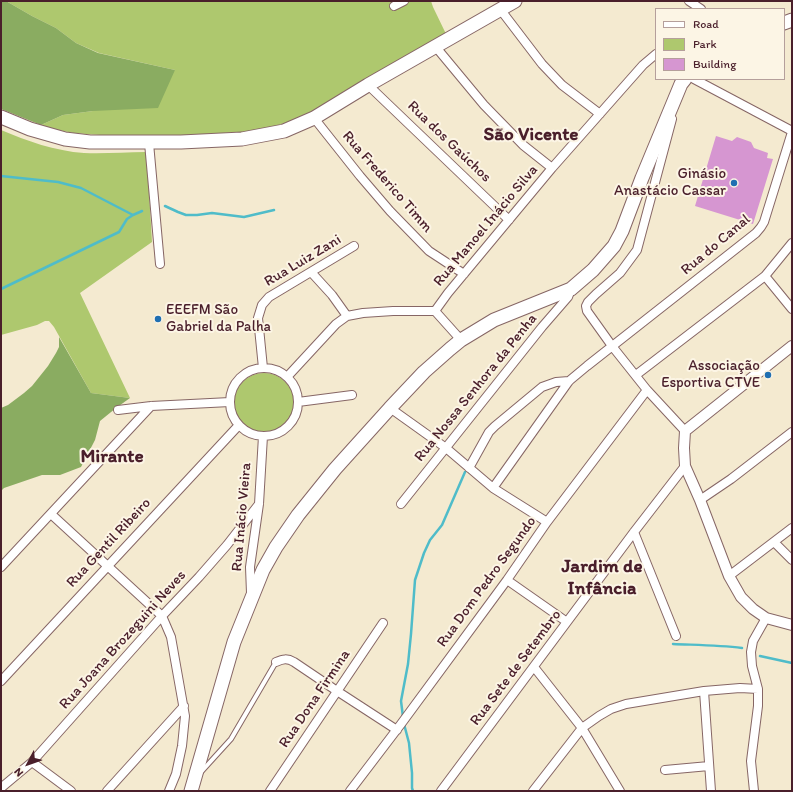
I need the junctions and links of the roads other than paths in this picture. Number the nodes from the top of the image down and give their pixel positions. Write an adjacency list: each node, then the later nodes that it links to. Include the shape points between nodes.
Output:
1 (404, 1): 4 (street)
2 (515, 1): 6 (main road)
3 (689, 1): 5 (street)
4 (394, 6)
5 (700, 8)
6 (500, 9): 7 (main road); 12 (street, via 542,64 562,85)
7 (435, 46): 11 (main road); 17 (street, via 484,105 523,146)
8 (655, 55): 12 (street, Rua Manoel Inácio Silva)
9 (696, 80): 15 (street)
10 (683, 82): 25 (main road, via 614,246); 30 (street, via 637,250 620,273 586,306)
11 (368, 85): 14 (main road); 18 (street, Rua dos Gaúchos)
12 (600, 114): 17 (street, Rua Manoel Inácio Silva)
13 (1, 117): 16 (main road, via 64,139)
14 (314, 118): 16 (main road, via 284,131 242,139); 23 (street, Rua Frederico Timm, via 390,211 429,250)
15 (792, 131): 30 (street, Rua do Canal, via 761,228)
16 (149, 143): 21 (street)
17 (552, 168): 18 (street, Rua Manoel Inácio Silva)
18 (510, 220): 23 (street, Rua Manoel Inácio Silva)
19 (792, 243): 24 (street)
20 (354, 246): 22 (street, Rua Luiz Zani)
21 (160, 264)
22 (312, 272): 28 (street); 32 (street, Rua Luiz Zani, via 269,297 262,305 258,318)
23 (464, 274): 27 (street, Rua Manoel Inácio Silva)
24 (765, 276): 26 (street); 33 (street)
25 (572, 289): 29 (main road, via 494,320); 47 (street, Rua Nossa Senhora da Penha)
26 (792, 309)
27 (435, 312): 28 (street, via 394,311); 29 (street)
28 (347, 316): 34 (street, via 336,324)
29 (461, 340): 41 (main road, via 424,372)
30 (612, 346): 33 (street); 35 (street, Rua do Canal)
31 (792, 346): 44 (street)
32 (263, 368): 34 (street, via 276,370); 38 (street, via 243,375 231,394)
33 (636, 376): 36 (street)
34 (287, 377): 39 (street, via 297,393)
35 (569, 382): 49 (street, via 556,382 542,387 495,426); 50 (street, Rua do Canal)
36 (647, 390): 44 (street); 55 (street, Rua Dom Pedro Segundo)
37 (352, 395): 39 (street)
38 (230, 402): 40 (street); 43 (street, via 232,413)
39 (298, 402): 46 (street, via 297,413 292,423 274,435)
40 (151, 406): 42 (street); 54 (street)
41 (390, 408): 47 (street); 64 (main road, via 298,515 263,570)
42 (118, 410)
43 (239, 425): 46 (street, via 252,434); 60 (street, Rua Gentil Ribeiro)
44 (685, 431): 48 (street)
45 (792, 432): 51 (street)
46 (263, 436): 52 (street, Rua Inácio Vieira)
47 (446, 448): 49 (street); 53 (street, Rua Nossa Senhora da Penha)
48 (685, 466): 51 (street); 57 (street, Rua Sete de Setembro)
49 (469, 468): 50 (street)
50 (494, 488): 55 (street)
51 (700, 500): 62 (street)
52 (259, 504): 64 (street, Rua Inácio Vieira, via 250,567); 65 (street, Rua Joana Brozeguini Neves, via 227,545)
53 (401, 504)
54 (51, 514): 60 (street); 61 (street)
55 (548, 522): 63 (street, Rua Dom Pedro Segundo)
56 (792, 528): 58 (street)
57 (634, 532): 67 (street, Rua Sete de Setembro); 70 (street)
58 (774, 542): 59 (street); 62 (street)
59 (792, 560)
60 (107, 566): 65 (street); 73 (street, Rua Gentil Ribeiro)
61 (1, 567)
62 (729, 576): 66 (street, via 741,597)
63 (507, 580): 67 (street); 78 (street, Rua Dom Pedro Segundo)
64 (251, 600): 83 (main road, via 234,642)
65 (162, 616): 77 (street, via 171,637); 80 (street, Rua Joana Brozeguini Neves)
66 (766, 618): 69 (street); 74 (street, via 751,652)
67 (568, 622): 72 (street, Rua Sete de Setembro)
68 (383, 623): 75 (street, Rua Dona Firmina)
69 (792, 625)
70 (676, 636)
71 (276, 662): 75 (street, via 288,659); 83 (lane, via 231,739)
72 (534, 667): 79 (street); 90 (street, Rua Sete de Setembro)
73 (1, 681)
74 (758, 689): 76 (street); 94 (street, via 751,761)
75 (337, 691): 78 (street); 88 (street, Rua Dona Firmina)
76 (704, 691): 79 (street, via 626,704 611,709); 81 (street)
77 (184, 706): 86 (street); 87 (street, via 186,716 182,746 176,774)
78 (399, 727): 89 (street, Rua Dom Pedro Segundo)
79 (582, 728): 91 (street); 92 (street)
80 (32, 762): 84 (street, Rua Joana Brozeguini Neves); 85 (street)
81 (709, 766): 82 (street); 93 (street)
82 (665, 770)
83 (193, 785)
84 (1, 788)
85 (71, 791)
86 (107, 791)
87 (169, 791)
88 (270, 791)
89 (350, 791)
90 (441, 791)
91 (533, 791)
92 (620, 791)
93 (711, 791)
94 (754, 791)

